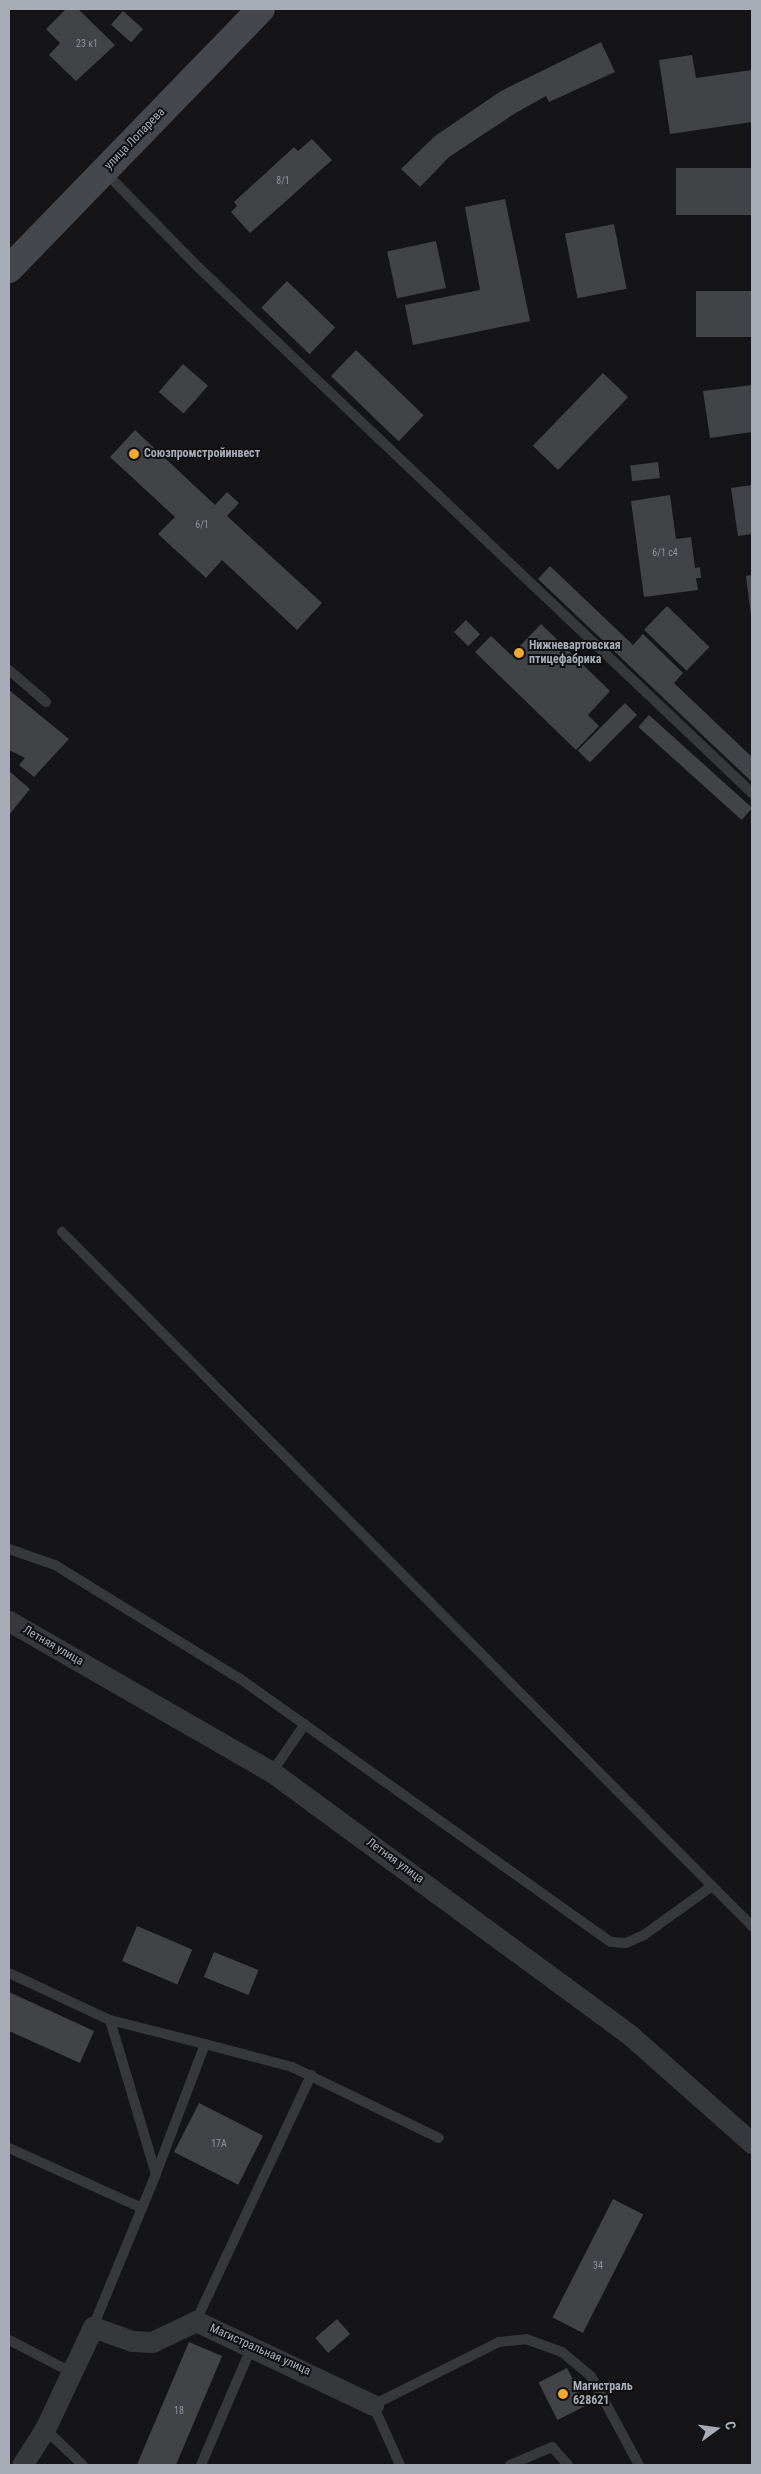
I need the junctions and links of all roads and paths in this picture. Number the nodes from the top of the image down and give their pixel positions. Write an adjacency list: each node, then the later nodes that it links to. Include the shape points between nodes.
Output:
1 (261, 9): 2 (main road, улица Лопарева)
2 (104, 171): 3 (main road, улица Лопарева); 6 (lane, via 198,267)
3 (9, 269)
4 (9, 670): 5 (lane)
5 (46, 702)
6 (752, 793)
7 (62, 1232): 12 (lane)
8 (9, 1549): 10 (lane, via 54,1565)
9 (9, 1621): 11 (street, Летняя улица)
10 (305, 1724): 11 (lane); 12 (lane, via 610,1942 626,1943 644,1935)
11 (272, 1772): 19 (street, Летняя улица, via 631,2036)
12 (712, 1886): 13 (lane)
13 (752, 1926)
14 (9, 1973): 15 (lane)
15 (110, 2020): 16 (lane); 21 (lane)
16 (206, 2044): 17 (lane); 21 (lane)
17 (311, 2075): 18 (lane); 23 (lane)
18 (439, 2138)
19 (752, 2144)
20 (9, 2148): 22 (lane)
21 (156, 2174): 22 (lane)
22 (142, 2208): 24 (lane)
23 (196, 2321): 24 (street, Магистральная улица, via 152,2342 132,2341); 26 (street, Магистральная улица)
24 (93, 2327): 27 (street)
25 (9, 2340): 27 (lane)
26 (252, 2346): 28 (street, Магистральная улица); 32 (lane)
27 (73, 2373): 29 (street)
28 (373, 2405): 33 (lane); 36 (lane, via 499,2342 534,2340 562,2352 591,2376)
29 (45, 2429): 30 (street); 31 (lane)
30 (22, 2465)
31 (83, 2465)
32 (201, 2465)
33 (400, 2465)
34 (510, 2465): 35 (lane, via 552,2446)
35 (568, 2465)
36 (639, 2465)

